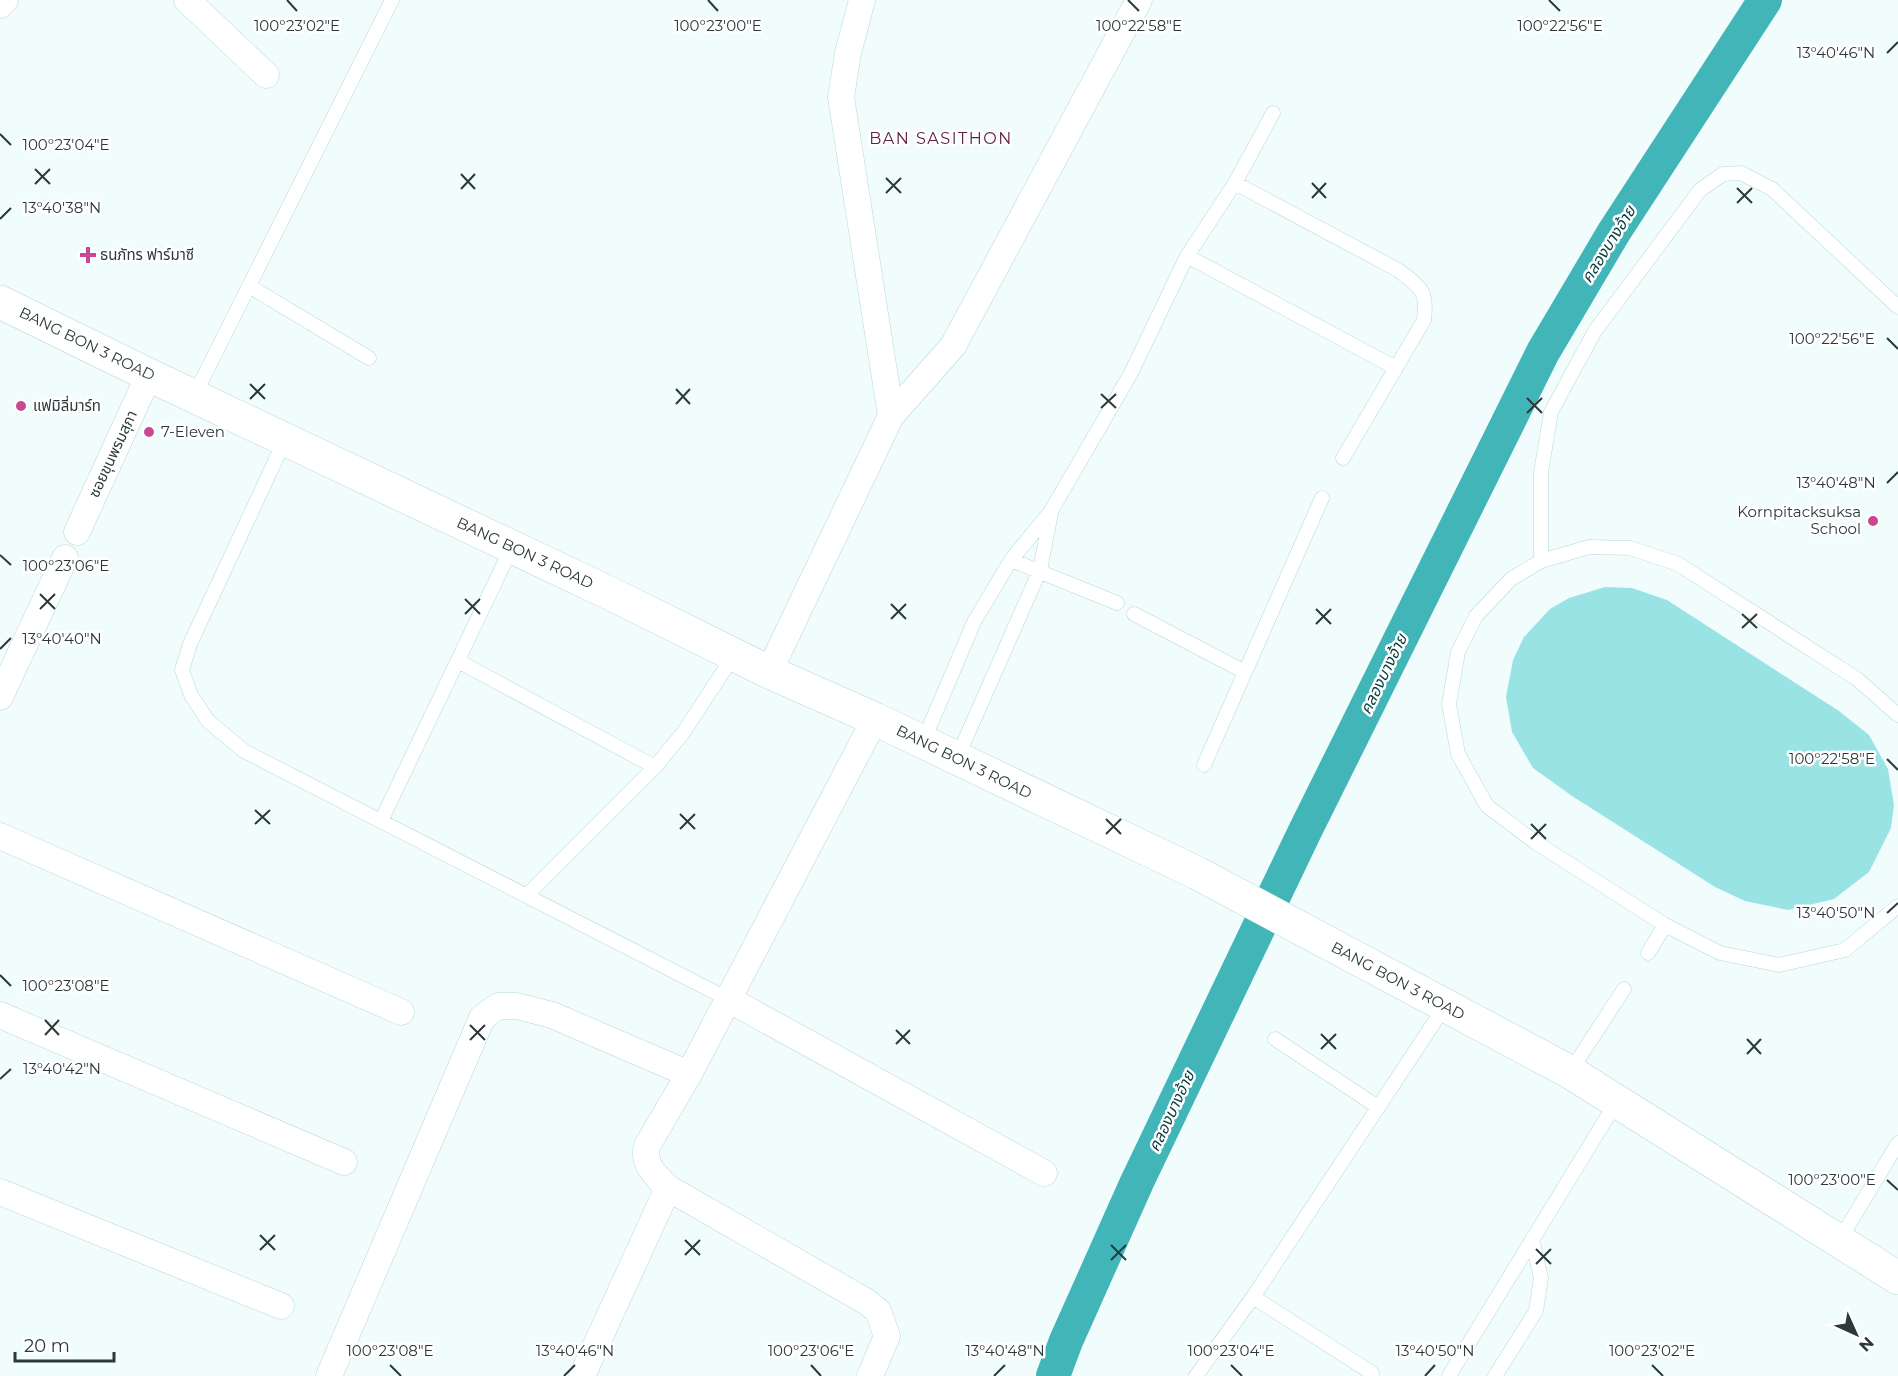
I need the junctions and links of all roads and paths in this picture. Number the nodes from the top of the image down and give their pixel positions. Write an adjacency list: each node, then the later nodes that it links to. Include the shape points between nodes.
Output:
1 (5, 0): 6 (street)
2 (187, 0): 7 (street)
3 (392, 0): 11 (lane)
4 (862, 0): 18 (street, via 841,97)
5 (1139, 0): 18 (street, via 953,346)
6 (0, 5)
7 (266, 75)
8 (1273, 113): 9 (lane)
9 (1235, 183): 10 (lane); 15 (lane, via 1398,270 1421,288 1426,301 1424,320)
10 (1187, 256): 15 (lane); 22 (lane, via 1131,373)
11 (249, 286): 14 (lane); 17 (lane)
12 (0, 302): 16 (main road, BANG BON 3 ROAD)
13 (1898, 307): 27 (lane, via 1772,189 1741,173 1723,174 1700,190 1595,331 1551,412 1541,472)
14 (369, 358)
15 (1396, 368): 20 (lane)
16 (149, 375): 17 (main road, BANG BON 3 ROAD); 23 (street, ซอยขุนพรมสุภา)
17 (194, 396): 19 (main road, BANG BON 3 ROAD)
18 (891, 416): 33 (street)
19 (285, 440): 24 (main road, BANG BON 3 ROAD); 42 (lane, via 190,644 182,670 191,696 207,721 244,751)
20 (1343, 458)
21 (1322, 498): 34 (lane)
22 (1051, 511): 26 (lane); 28 (lane)
23 (77, 532)
24 (512, 547): 31 (main road, BANG BON 3 ROAD); 32 (lane)
25 (65, 558): 35 (street)
26 (1011, 560): 28 (lane); 38 (lane, via 974,622)
27 (1540, 561): 36 (lane, via 1600,547 1630,548 1678,564 1857,679); 46 (lane, via 1510,579 1476,616 1458,652 1449,704 1458,754 1487,806 1535,842)
28 (1040, 570): 29 (lane); 39 (lane)
29 (1117, 603)
30 (1134, 614): 34 (lane)
31 (734, 655): 33 (main road, BANG BON 3 ROAD); 41 (lane, via 683,733)
32 (458, 661): 41 (lane); 42 (lane)
33 (769, 672): 37 (main road, BANG BON 3 ROAD)
34 (1245, 672): 40 (lane)
35 (0, 697)
36 (1897, 712)
37 (875, 719): 38 (main road, BANG BON 3 ROAD); 49 (street)
38 (923, 742): 39 (main road, BANG BON 3 ROAD)
39 (957, 758): 50 (main road, BANG BON 3 ROAD, via 1197,873)
40 (1204, 765)
41 (655, 767): 44 (lane)
42 (381, 821): 44 (lane)
43 (0, 837): 51 (street)
44 (527, 895): 49 (lane)
45 (1898, 906): 46 (lane, via 1845,950 1779,965 1720,953)
46 (1665, 925): 47 (lane)
47 (1648, 953)
48 (1624, 989): 54 (lane)
49 (728, 999): 55 (street); 61 (street)
50 (1445, 1006): 54 (main road, BANG BON 3 ROAD); 57 (lane)
51 (401, 1012)
52 (0, 1015): 59 (street)
53 (1275, 1039): 57 (lane)
54 (1570, 1072): 56 (main road, BANG BON 3 ROAD)
55 (689, 1074): 62 (street, via 644,1154 651,1172); 70 (street, via 543,1013 498,1006 482,1018)
56 (1617, 1101): 64 (lane); 65 (main road, BANG BON 3 ROAD)
57 (1378, 1107): 67 (lane)
58 (1898, 1143): 60 (lane)
59 (344, 1162)
60 (1893, 1162): 65 (lane)
61 (1044, 1173)
62 (668, 1188): 71 (street); 72 (street, via 879,1311 887,1336)
63 (0, 1192): 68 (street)
64 (1532, 1239): 74 (lane); 75 (lane, via 1541,1278 1536,1311)
65 (1839, 1241): 66 (main road, BANG BON 3 ROAD)
66 (1898, 1278)
67 (1253, 1297): 69 (lane); 73 (lane)
68 (281, 1306)
69 (1372, 1373)
70 (329, 1376)
71 (582, 1376)
72 (870, 1376)
73 (1196, 1376)
74 (1449, 1376)
75 (1495, 1376)

